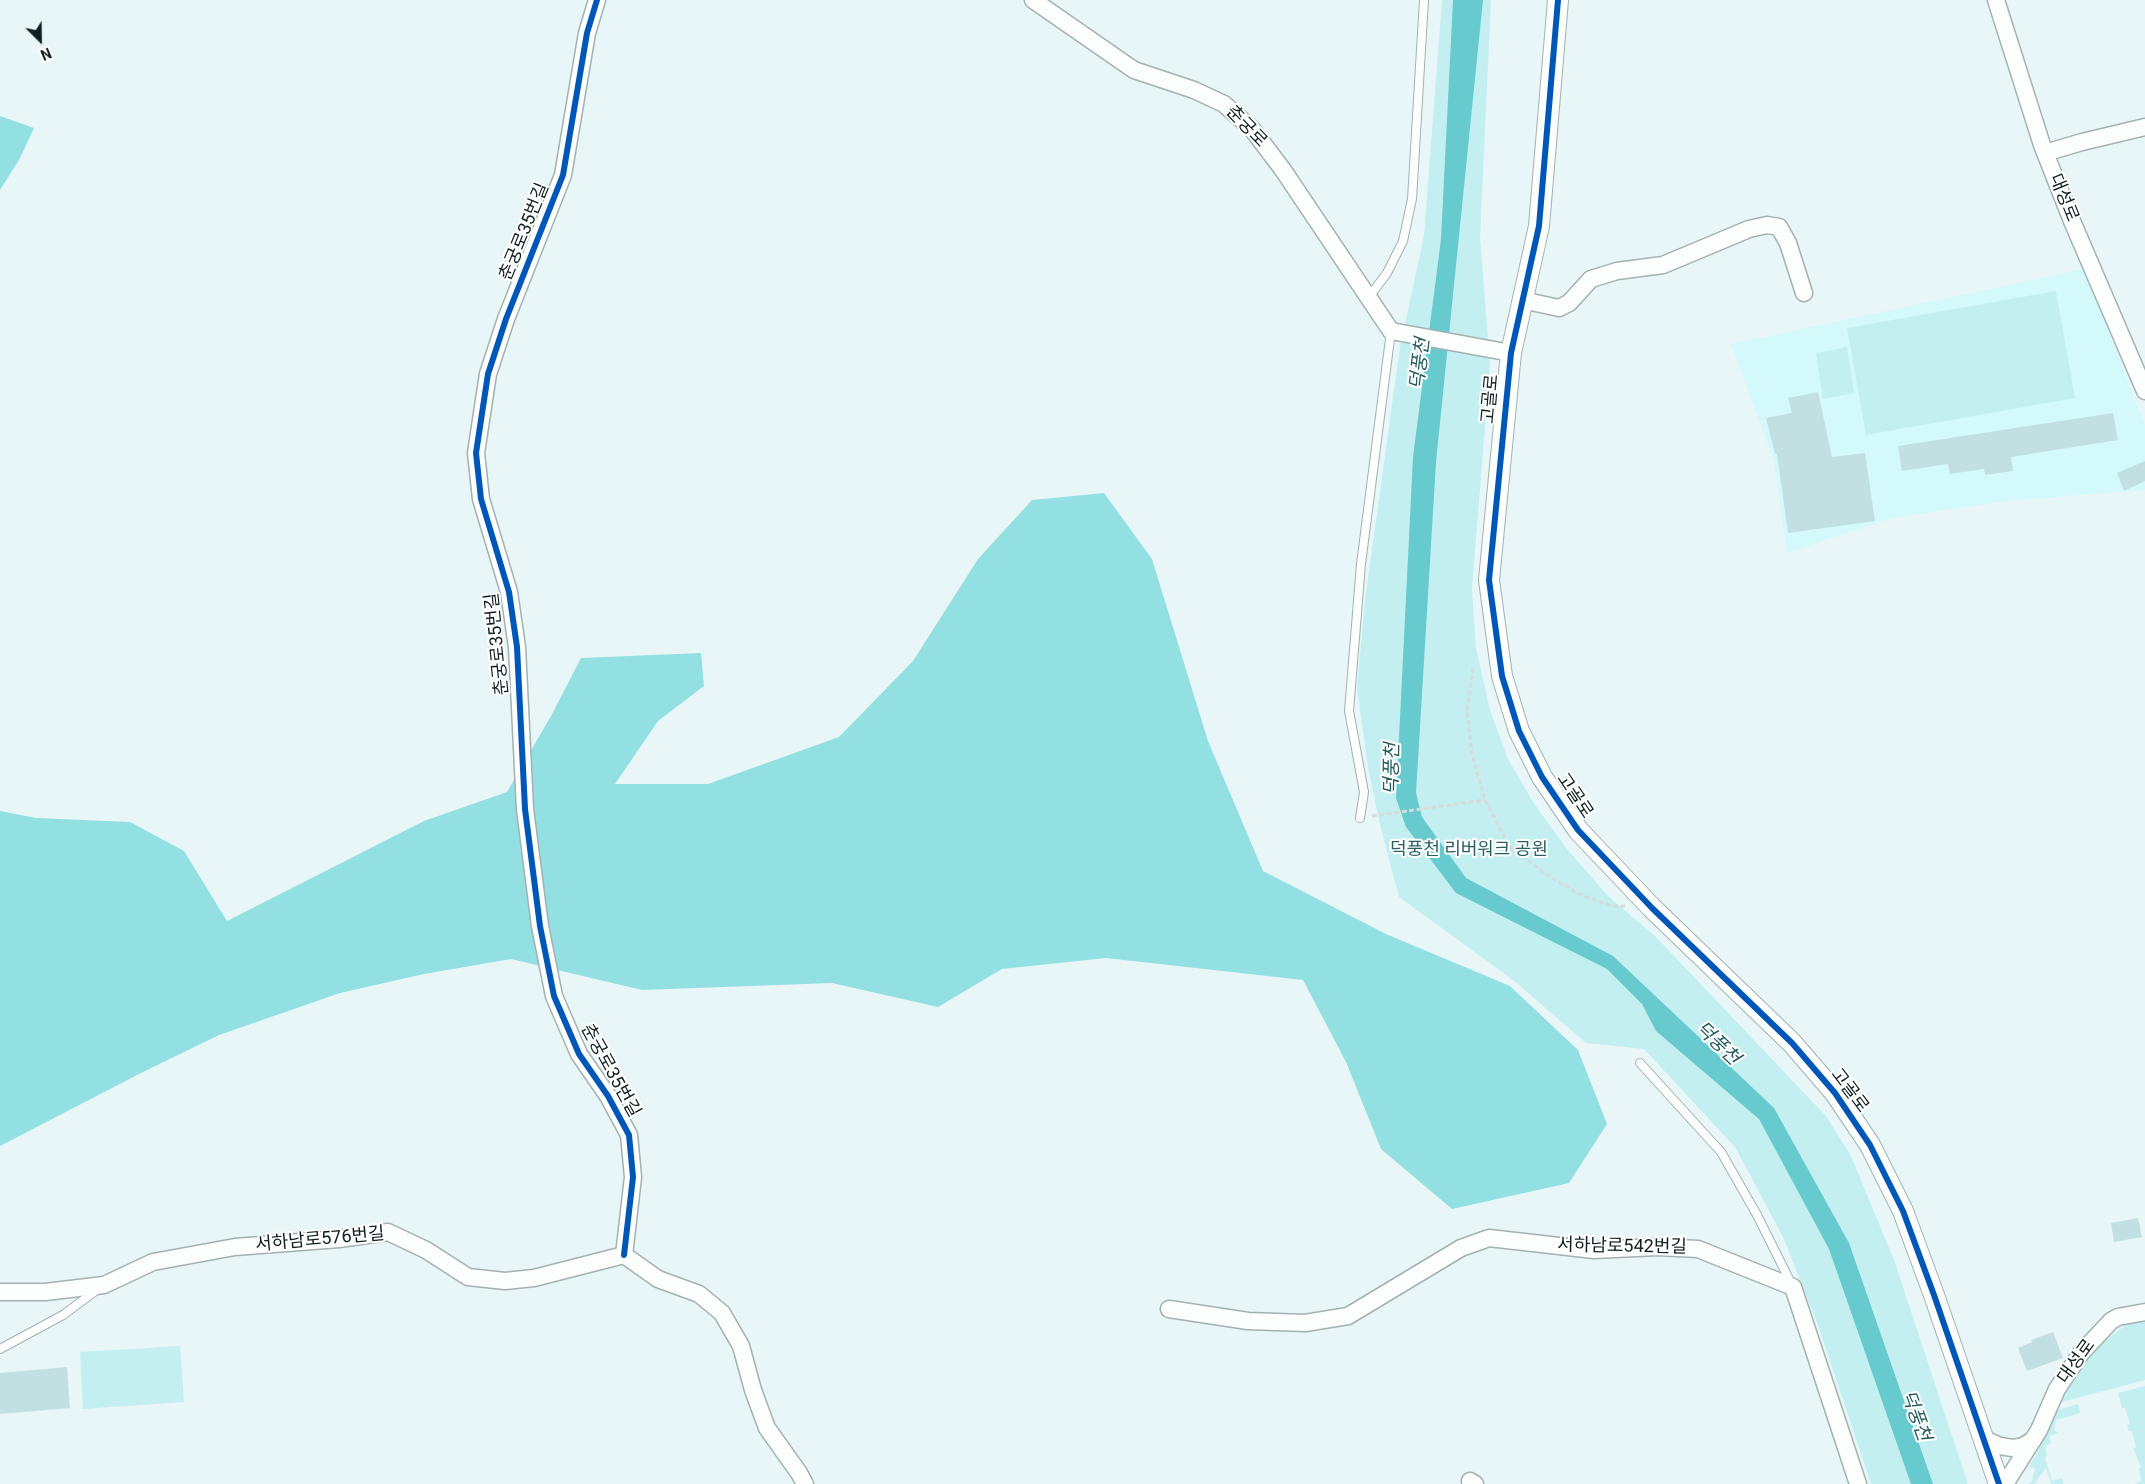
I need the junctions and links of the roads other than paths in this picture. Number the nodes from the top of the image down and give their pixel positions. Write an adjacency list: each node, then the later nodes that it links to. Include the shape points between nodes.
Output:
1 (597, 0): 16 (street, 춘궁로35번길, via 587,33 563,176 506,319 488,374 476,453 480,499 509,592 518,648 525,809 540,926 554,996 579,1054 608,1096 629,1135 634,1177)
2 (1033, 0): 9 (street, 춘궁로, via 1134,70 1224,104 1245,122 1283,170)
3 (1424, 0): 9 (lane, via 1412,199 1403,241 1387,273)
4 (1558, 0): 10 (street, 고골로, via 1539,226)
5 (1996, 0): 7 (street, 대성로)
6 (2145, 127): 7 (street)
7 (2045, 153): 13 (street, 대성로)
8 (1804, 292): 10 (street, via 1788,243 1779,228 1767,226 1749,229 1663,265 1617,271 1591,279 1560,308)
9 (1369, 297): 11 (street, 춘궁로)
10 (1522, 300): 12 (street, 고골로)
11 (1391, 331): 12 (street); 14 (lane, via 1361,564 1349,711 1364,792)
12 (1511, 353): 23 (street, 고골로, via 1490,580 1502,676 1519,731 1542,777 1578,830 1652,908 1792,1043 1835,1093 1870,1145 1903,1211)
13 (2145, 391)
14 (1360, 818)
15 (1640, 1063): 18 (lane, via 1721,1152)
16 (624, 1255): 17 (street, 서하남로576번길, via 534,1278 505,1281 468,1277 426,1250 388,1232 235,1247 171,1258 152,1262); 25 (street, via 658,1279 699,1294 722,1312 741,1346 767,1428)
17 (104, 1285): 19 (street, 서하남로576번길, via 44,1292); 22 (lane, via 63,1315)
18 (1793, 1286): 20 (street, 서하남로542번길, via 1698,1249 1594,1250 1489,1238 1460,1248 1348,1316 1305,1323 1248,1321); 26 (street)
19 (0, 1292)
20 (1169, 1309)
21 (2145, 1312): 24 (street, 대성로, via 2118,1317 2101,1329 2067,1373)
22 (0, 1348)
23 (1984, 1439): 24 (street, via 2014,1448); 27 (street, 고골로)
24 (2033, 1440): 28 (street, 대성로)
25 (805, 1484)
26 (1858, 1484)
27 (1999, 1484)
28 (2005, 1484)

